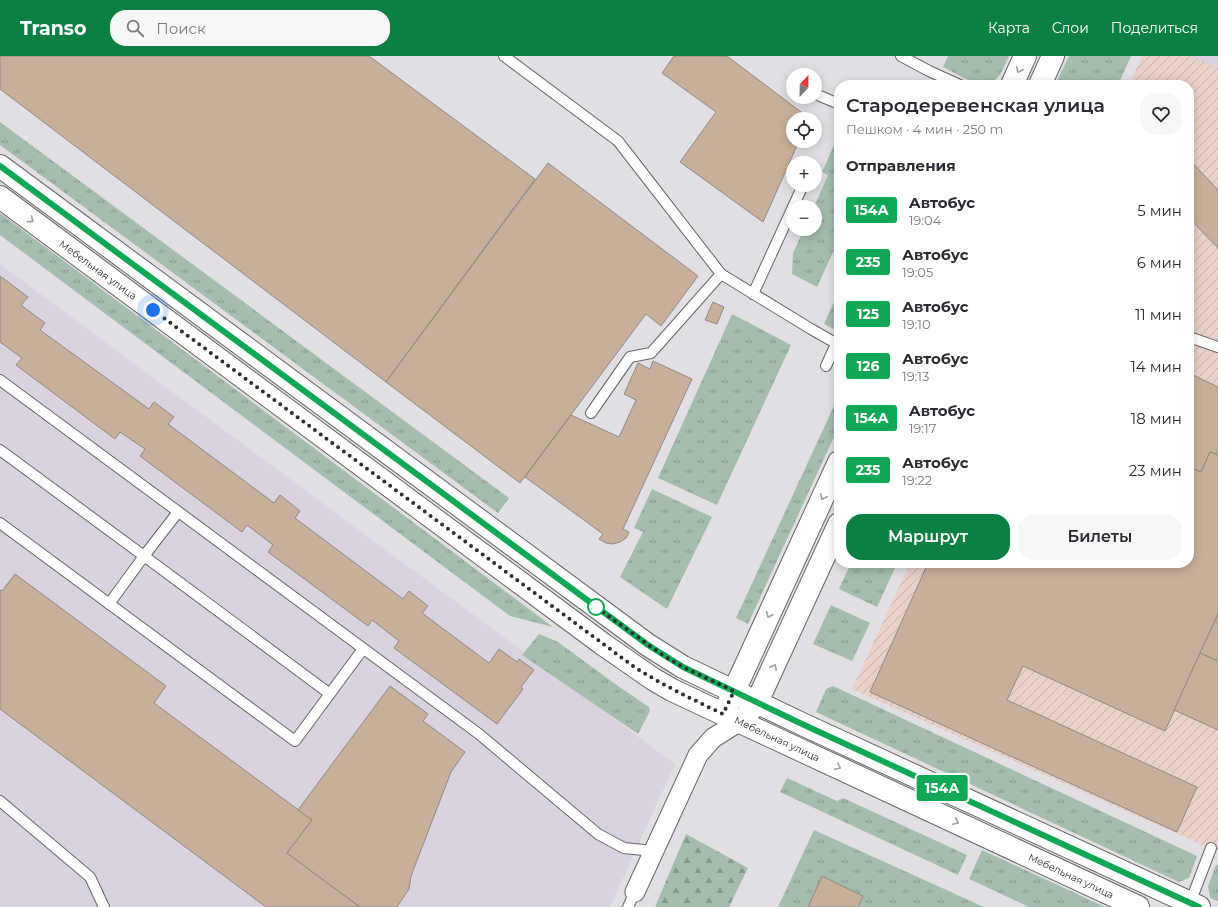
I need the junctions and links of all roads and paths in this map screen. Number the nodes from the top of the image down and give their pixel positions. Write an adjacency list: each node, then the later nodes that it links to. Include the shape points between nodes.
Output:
1 (504, 56): 13 (lane, via 618,141)
2 (901, 56): 5 (lane)
3 (1025, 56): 6 (street, one-way to 6)
4 (1053, 56): 7 (street)
5 (949, 80)
6 (1014, 80)
7 (1042, 80)
8 (822, 97): 9 (lane)
9 (834, 102)
10 (0, 166): 30 (street, via 648,645 683,667)
11 (0, 197): 33 (street, Мебельная улица, one-way to 33, via 633,666 672,690)
12 (786, 222): 14 (lane)
13 (721, 274): 14 (lane); 21 (lane, via 651,353 630,357)
14 (752, 294): 16 (lane)
15 (1194, 339): 17 (lane)
16 (834, 343)
17 (1218, 347)
18 (834, 352): 19 (lane)
19 (826, 366)
20 (0, 380): 24 (lane)
21 (591, 414)
22 (0, 450): 27 (lane)
23 (834, 473): 30 (street, one-way to 30)
24 (178, 512): 27 (lane); 29 (lane)
25 (0, 523): 28 (lane)
26 (834, 535): 32 (street, one-way to 26)
27 (144, 556): 28 (lane); 31 (lane)
28 (109, 604): 31 (lane, via 295,741)
29 (363, 649): 31 (lane); 36 (lane, via 479,734 598,834 624,848)
30 (734, 691): 32 (street); 33 (street)
31 (330, 694)
32 (757, 702): 33 (street); 38 (street)
33 (732, 718): 36 (street, via 698,755); 40 (street, Мебельная улица, one-way to 40)
34 (0, 801): 39 (lane, via 90,877)
35 (1211, 848): 38 (lane)
36 (654, 851): 37 (street)
37 (632, 899)
38 (1194, 905)
39 (104, 907)
40 (1138, 907)

